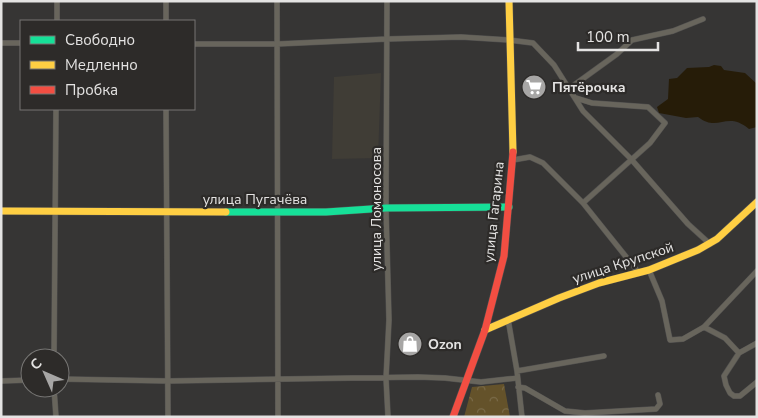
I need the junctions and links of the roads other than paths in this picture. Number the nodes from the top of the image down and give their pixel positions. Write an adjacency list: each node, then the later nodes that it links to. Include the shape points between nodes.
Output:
1 (57, 1): 7 (street)
2 (166, 1): 8 (street)
3 (277, 1): 14 (street)
4 (387, 1): 9 (street, улица Ломоносова)
5 (509, 1): 10 (street, улица Гагарина)
6 (703, 18): 15 (street, via 673,31 632,40)
7 (57, 20)
8 (166, 20)
9 (387, 39): 10 (street, via 462,37); 14 (street); 24 (street, улица Ломоносова)
10 (509, 40): 15 (street, via 533,43); 20 (street, улица Гагарина)
11 (1, 43): 12 (street)
12 (20, 43)
13 (195, 44): 14 (street)
14 (277, 44): 28 (street)
15 (570, 88): 16 (street)
16 (575, 98): 19 (street); 19 (street, via 592,104 648,107 665,124)
17 (56, 110): 26 (street)
18 (166, 110): 27 (street)
19 (631, 159): 22 (street); 29 (street)
20 (513, 160): 22 (street, via 530,157 539,160); 23 (street, улица Гагарина)
21 (757, 202): 29 (street, улица Крупской)
22 (583, 203): 32 (street)
23 (509, 207): 24 (street, улица Пугачёва); 35 (street, улица Гагарина, via 504,256)
24 (386, 208): 28 (street, улица Пугачёва); 41 (street, улица Ломоносова)
25 (1, 211): 26 (street, улица Пугачёва)
26 (55, 212): 27 (street, улица Пугачёва); 37 (street)
27 (166, 212): 28 (street, улица Пугачёва); 48 (street)
28 (278, 212): 44 (street)
29 (710, 244): 30 (street, улица Крупской)
30 (649, 270): 32 (street, улица Крупской); 34 (street, via 662,300 670,340 683,339)
31 (757, 271): 34 (street)
32 (639, 273): 33 (street, улица Крупской, via 599,283)
33 (508, 319): 35 (street, улица Крупской); 40 (street)
34 (704, 328): 38 (street, via 725,338)
35 (485, 330): 47 (street, улица Гагарина)
36 (757, 343): 38 (street)
37 (54, 348)
38 (739, 353): 49 (street, via 724,376 730,393 740,396)
39 (604, 356): 40 (street)
40 (517, 371): 42 (street)
41 (386, 378): 44 (street); 47 (street); 56 (street, улица Ломоносова)
42 (517, 378): 47 (street, via 481,382); 50 (street)
43 (70, 379): 48 (street)
44 (278, 379): 48 (street); 55 (street)
45 (1, 380): 46 (street)
46 (20, 380)
47 (466, 380): 57 (street, улица Гагарина)
48 (168, 381): 54 (street)
49 (757, 382)
50 (518, 387): 51 (street, via 565,411 585,413 656,409 660,404); 58 (street)
51 (658, 395)
52 (55, 398): 53 (street)
53 (56, 417)
54 (168, 417)
55 (278, 417)
56 (388, 417)
57 (453, 417)
58 (522, 417)

